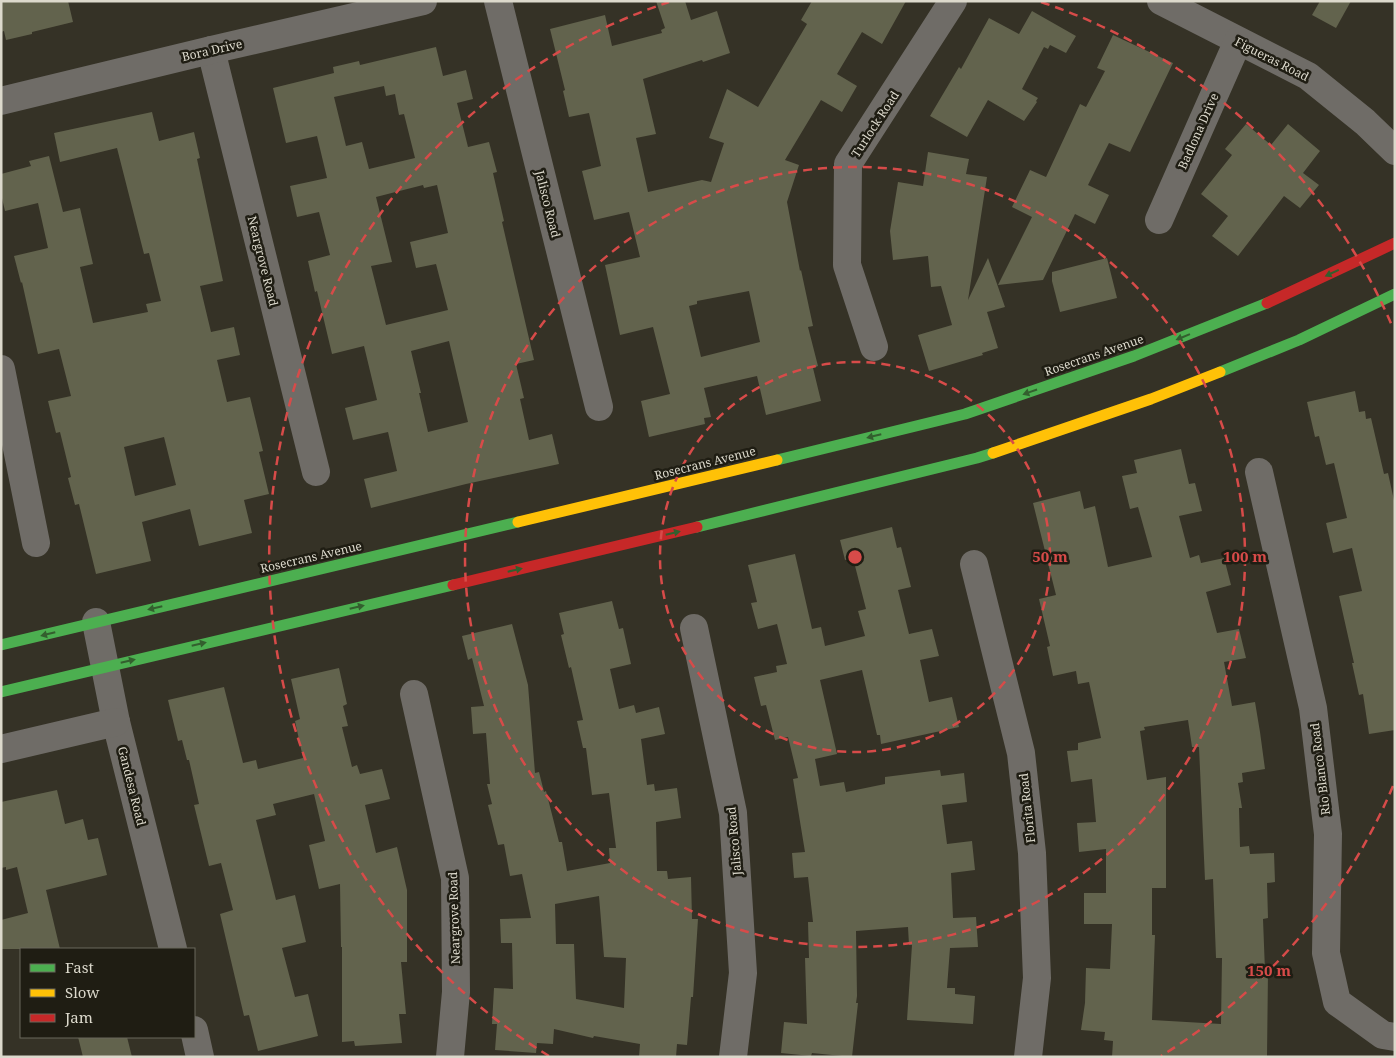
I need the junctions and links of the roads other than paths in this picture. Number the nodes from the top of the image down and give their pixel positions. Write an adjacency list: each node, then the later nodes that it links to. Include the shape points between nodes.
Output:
1 (423, 1): 6 (street, Bora Drive)
2 (498, 1): 14 (street, Jalisco Road)
3 (954, 1): 12 (street, Turlock Road, via 848,164 847,266)
4 (1161, 1): 5 (street, Figueras Road)
5 (1238, 41): 8 (street, Figueras Road, via 1308,76); 9 (street, Badlona Drive)
6 (211, 50): 7 (street, Bora Drive); 15 (street, Neargrove Road)
7 (1, 101)
8 (1395, 151)
9 (1159, 220)
10 (1395, 243): 19 (main road, Rosecrans Avenue, one-way to 19, via 1278,299 1134,356 964,414)
11 (1395, 294): 22 (main road, one-way to 11, via 977,458 1151,399 1299,340)
12 (874, 347)
13 (1, 369): 17 (street)
14 (599, 407)
15 (316, 472)
16 (1259, 472): 29 (street, Rio Blanco Road, via 1313,708 1328,834 1326,953 1337,1002 1383,1035)
17 (36, 543)
18 (974, 564): 33 (street, Florita Road, via 1022,762 1032,853 1037,978)
19 (96, 622): 21 (main road, Rosecrans Avenue, one-way to 21); 22 (street, Gandesa Road)
20 (694, 628): 32 (street, Jalisco Road, via 733,813 743,973)
21 (1, 645)
22 (105, 667): 23 (main road); 25 (street, Gandesa Road)
23 (1, 692)
24 (414, 694): 31 (street, Neargrove Road, via 456,878 456,992)
25 (116, 722): 26 (street); 27 (street, Gandesa Road)
26 (1, 749)
27 (173, 948)
28 (195, 1034): 30 (street)
29 (1395, 1037)
30 (200, 1057)
31 (450, 1057)
32 (733, 1057)
33 (1028, 1057)

